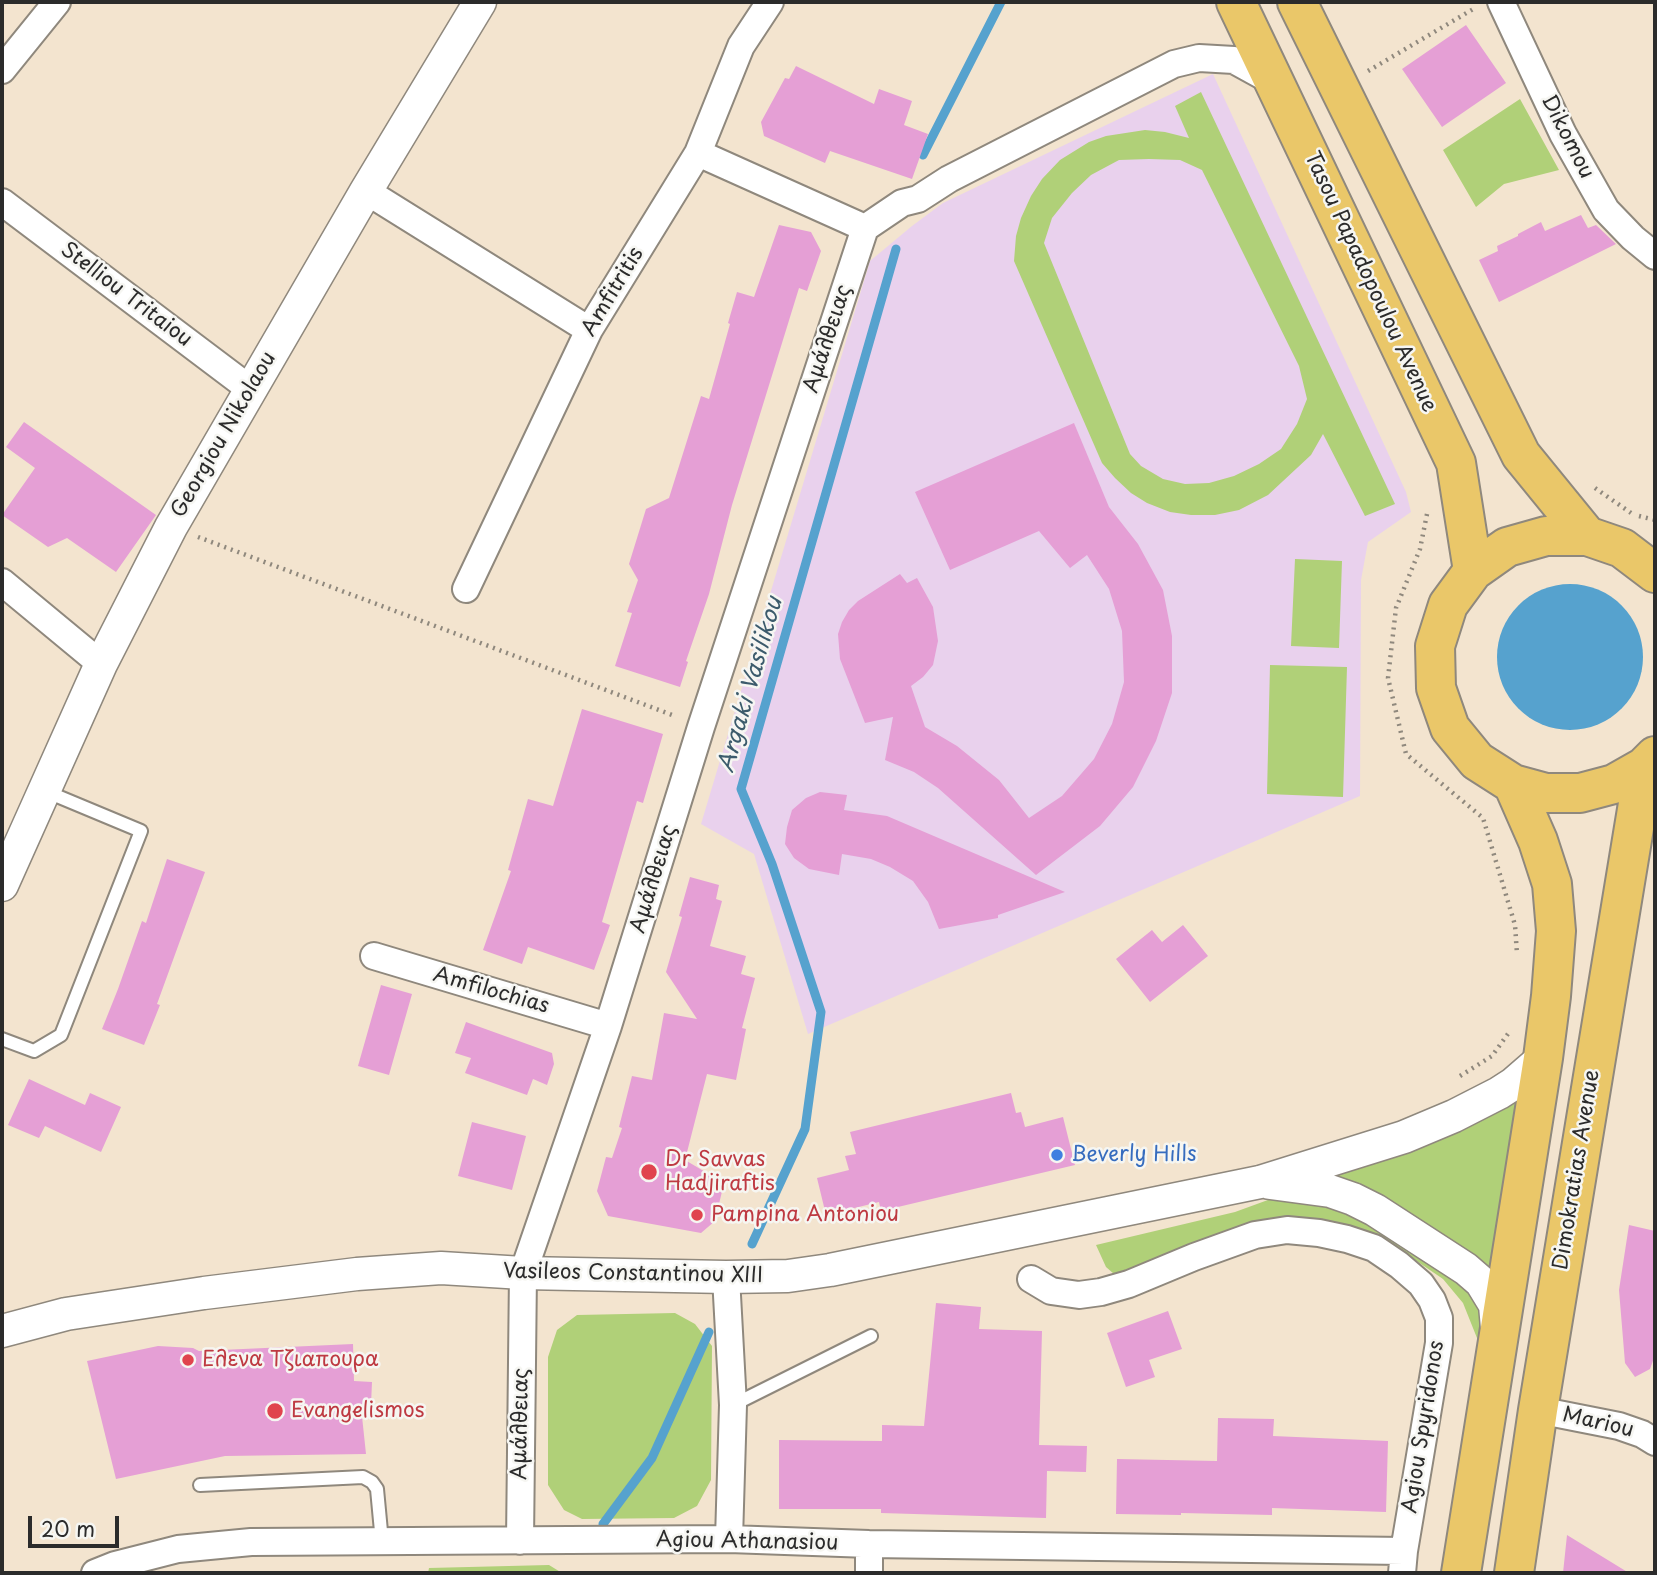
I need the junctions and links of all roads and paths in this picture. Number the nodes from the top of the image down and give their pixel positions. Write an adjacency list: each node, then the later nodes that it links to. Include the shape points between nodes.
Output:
1 (57, 2): 8 (street)
2 (480, 2): 12 (street, Georgiou Nikolaou)
3 (770, 2): 11 (street, Amfitritis, via 741,46)
4 (1236, 2): 10 (highway, Tasou Papadopoulou Avenue)
5 (1297, 2): 19 (highway, via 1521,455)
6 (1486, 2): 9 (path)
7 (1501, 2): 15 (street, Dikomou, via 1563,134 1606,210)
8 (2, 70)
9 (1358, 77)
10 (1274, 82): 14 (street, via 1234,60 1199,58 1174,64 948,179 918,199 902,203); 20 (highway, Tasou Papadopoulou Avenue, via 1456,463)
11 (698, 153): 14 (street); 16 (street, Amfitritis)
12 (366, 191): 16 (street); 17 (street, Georgiou Nikolaou)
13 (2, 202): 17 (street, Stelliou Tritaiou)
14 (865, 228): 25 (street, Αμάλθειας)
15 (1655, 256)
16 (589, 330): 23 (street, Amfitritis)
17 (250, 388): 18 (street, Georgiou Nikolaou)
18 (171, 527): 24 (street, Georgiou Nikolaou); 25 (path)
19 (1621, 544): 20 (highway, via 1546,536 1507,548); 21 (highway)
20 (1473, 571): 27 (highway, via 1448,605 1435,646 1436,688 1450,728 1477,761)
21 (1655, 573)
22 (2, 582): 24 (street)
23 (466, 589)
24 (101, 664): 28 (street, Georgiou Nikolaou)
25 (701, 726): 32 (street, Αμάλθειας)
26 (1650, 762): 27 (highway, via 1614,784 1580,793 1546,793); 44 (highway, Dimokratias Avenue)
27 (1513, 783): 34 (highway, via 1552,884 1556,931)
28 (44, 791): 29 (street, Georgiou Nikolaou); 33 (lane, via 141,831 61,1035 34,1051)
29 (2, 882)
30 (374, 956): 32 (street, Amfilochias)
31 (1512, 1022): 35 (path, via 1510,1033 1492,1056)
32 (608, 1026): 37 (street, Αμάλθειας)
33 (2, 1039)
34 (1543, 1058): 36 (street, Vasileos Constantinou XIII, via 1513,1084 1454,1116 1404,1137); 42 (highway)
35 (1458, 1076)
36 (1259, 1182): 38 (street, Vasileos Constantinou XIII, via 830,1270); 42 (street, Vasileos Constantinou XIII, via 1330,1191 1375,1210 1481,1282 1495,1306)
37 (523, 1273): 38 (street, Vasileos Constantinou XIII); 40 (street, Vasileos Constantinou XIII, via 441,1268 357,1274 78,1312); 48 (street, Αμάλθειας)
38 (726, 1277): 43 (street)
39 (1031, 1279): 51 (street, Agiou Spyridonos, via 1051,1291 1101,1292 1255,1235 1287,1230 1347,1239 1374,1248 1399,1265 1421,1283 1439,1318 1439,1343)
40 (2, 1331)
41 (871, 1336): 43 (lane)
42 (1498, 1336): 54 (highway)
43 (733, 1405): 47 (street)
44 (1538, 1410): 45 (street, Mariou, via 1619,1426); 55 (highway, Dimokratias Avenue)
45 (1655, 1442)
46 (200, 1485): 49 (lane, via 363,1477 377,1489)
47 (729, 1539): 48 (street, Agiou Athanasiou); 50 (street, Agiou Athanasiou)
48 (520, 1541): 49 (street, Agiou Athanasiou)
49 (383, 1542): 52 (street, Agiou Athanasiou, via 251,1542 178,1549)
50 (869, 1544): 51 (street, Agiou Athanasiou); 53 (street)
51 (1403, 1562)
52 (95, 1573)
53 (869, 1573)
54 (1461, 1573)
55 (1514, 1573)

